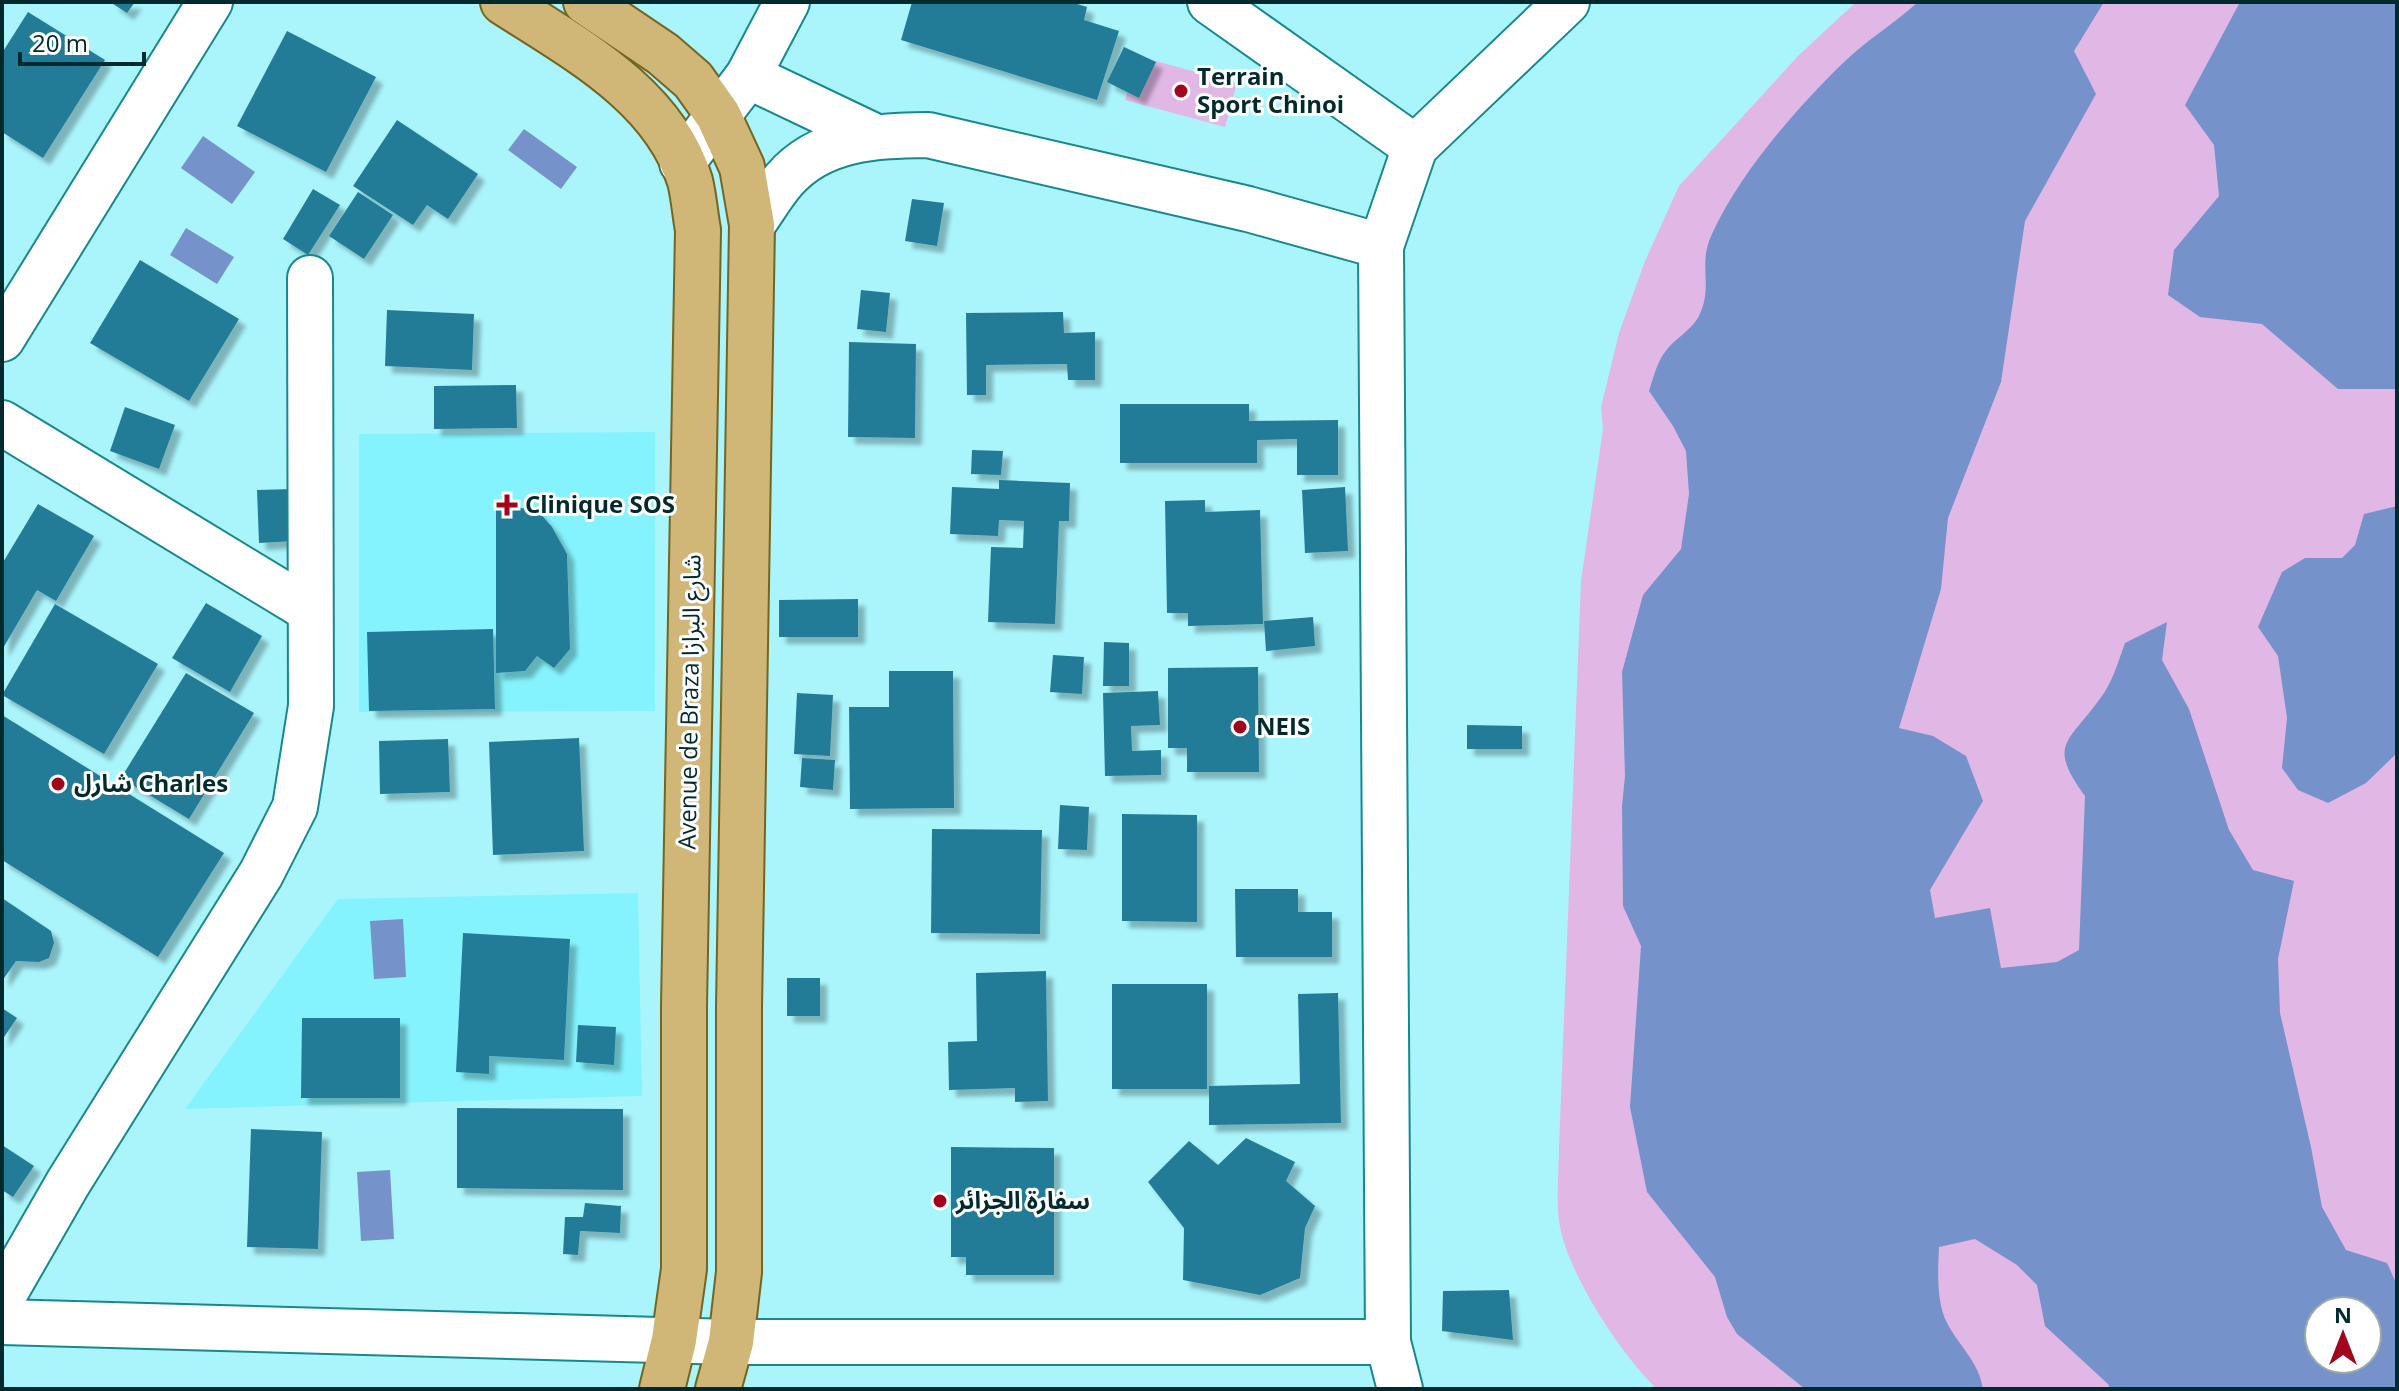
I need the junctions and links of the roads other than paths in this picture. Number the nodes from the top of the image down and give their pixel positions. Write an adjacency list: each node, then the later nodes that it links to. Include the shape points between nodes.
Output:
1 (210, 2): 15 (street)
2 (503, 2): 11 (main road, Avenue de Braza شارع البرازا, via 631,92 657,119)
3 (586, 2): 8 (main road, via 663,54 693,80)
4 (787, 2): 7 (street)
5 (1210, 2): 10 (street)
6 (1567, 2): 10 (street)
7 (748, 76): 8 (street); 9 (street)
8 (718, 115): 11 (street); 12 (main road, via 742,167)
9 (874, 136): 12 (street, via 825,148 786,178); 13 (street, via 928,135 1248,209)
10 (1415, 147): 13 (street)
11 (682, 163): 20 (main road, Avenue de Braza شارع البرازا, via 698,230 684,1269)
12 (752, 225): 21 (main road, via 739,1272)
13 (1381, 246): 22 (street)
14 (310, 278): 17 (street)
15 (2, 339)
16 (2, 423): 17 (street)
17 (310, 610): 18 (street, via 311,706 295,807 261,874)
18 (2, 1298)
19 (2, 1322): 20 (street)
20 (674, 1340): 21 (street); 23 (main road, Avenue de Braza شارع البرازا)
21 (731, 1342): 22 (street); 24 (main road)
22 (1388, 1342): 25 (street)
23 (662, 1389)
24 (718, 1389)
25 (1400, 1389)

